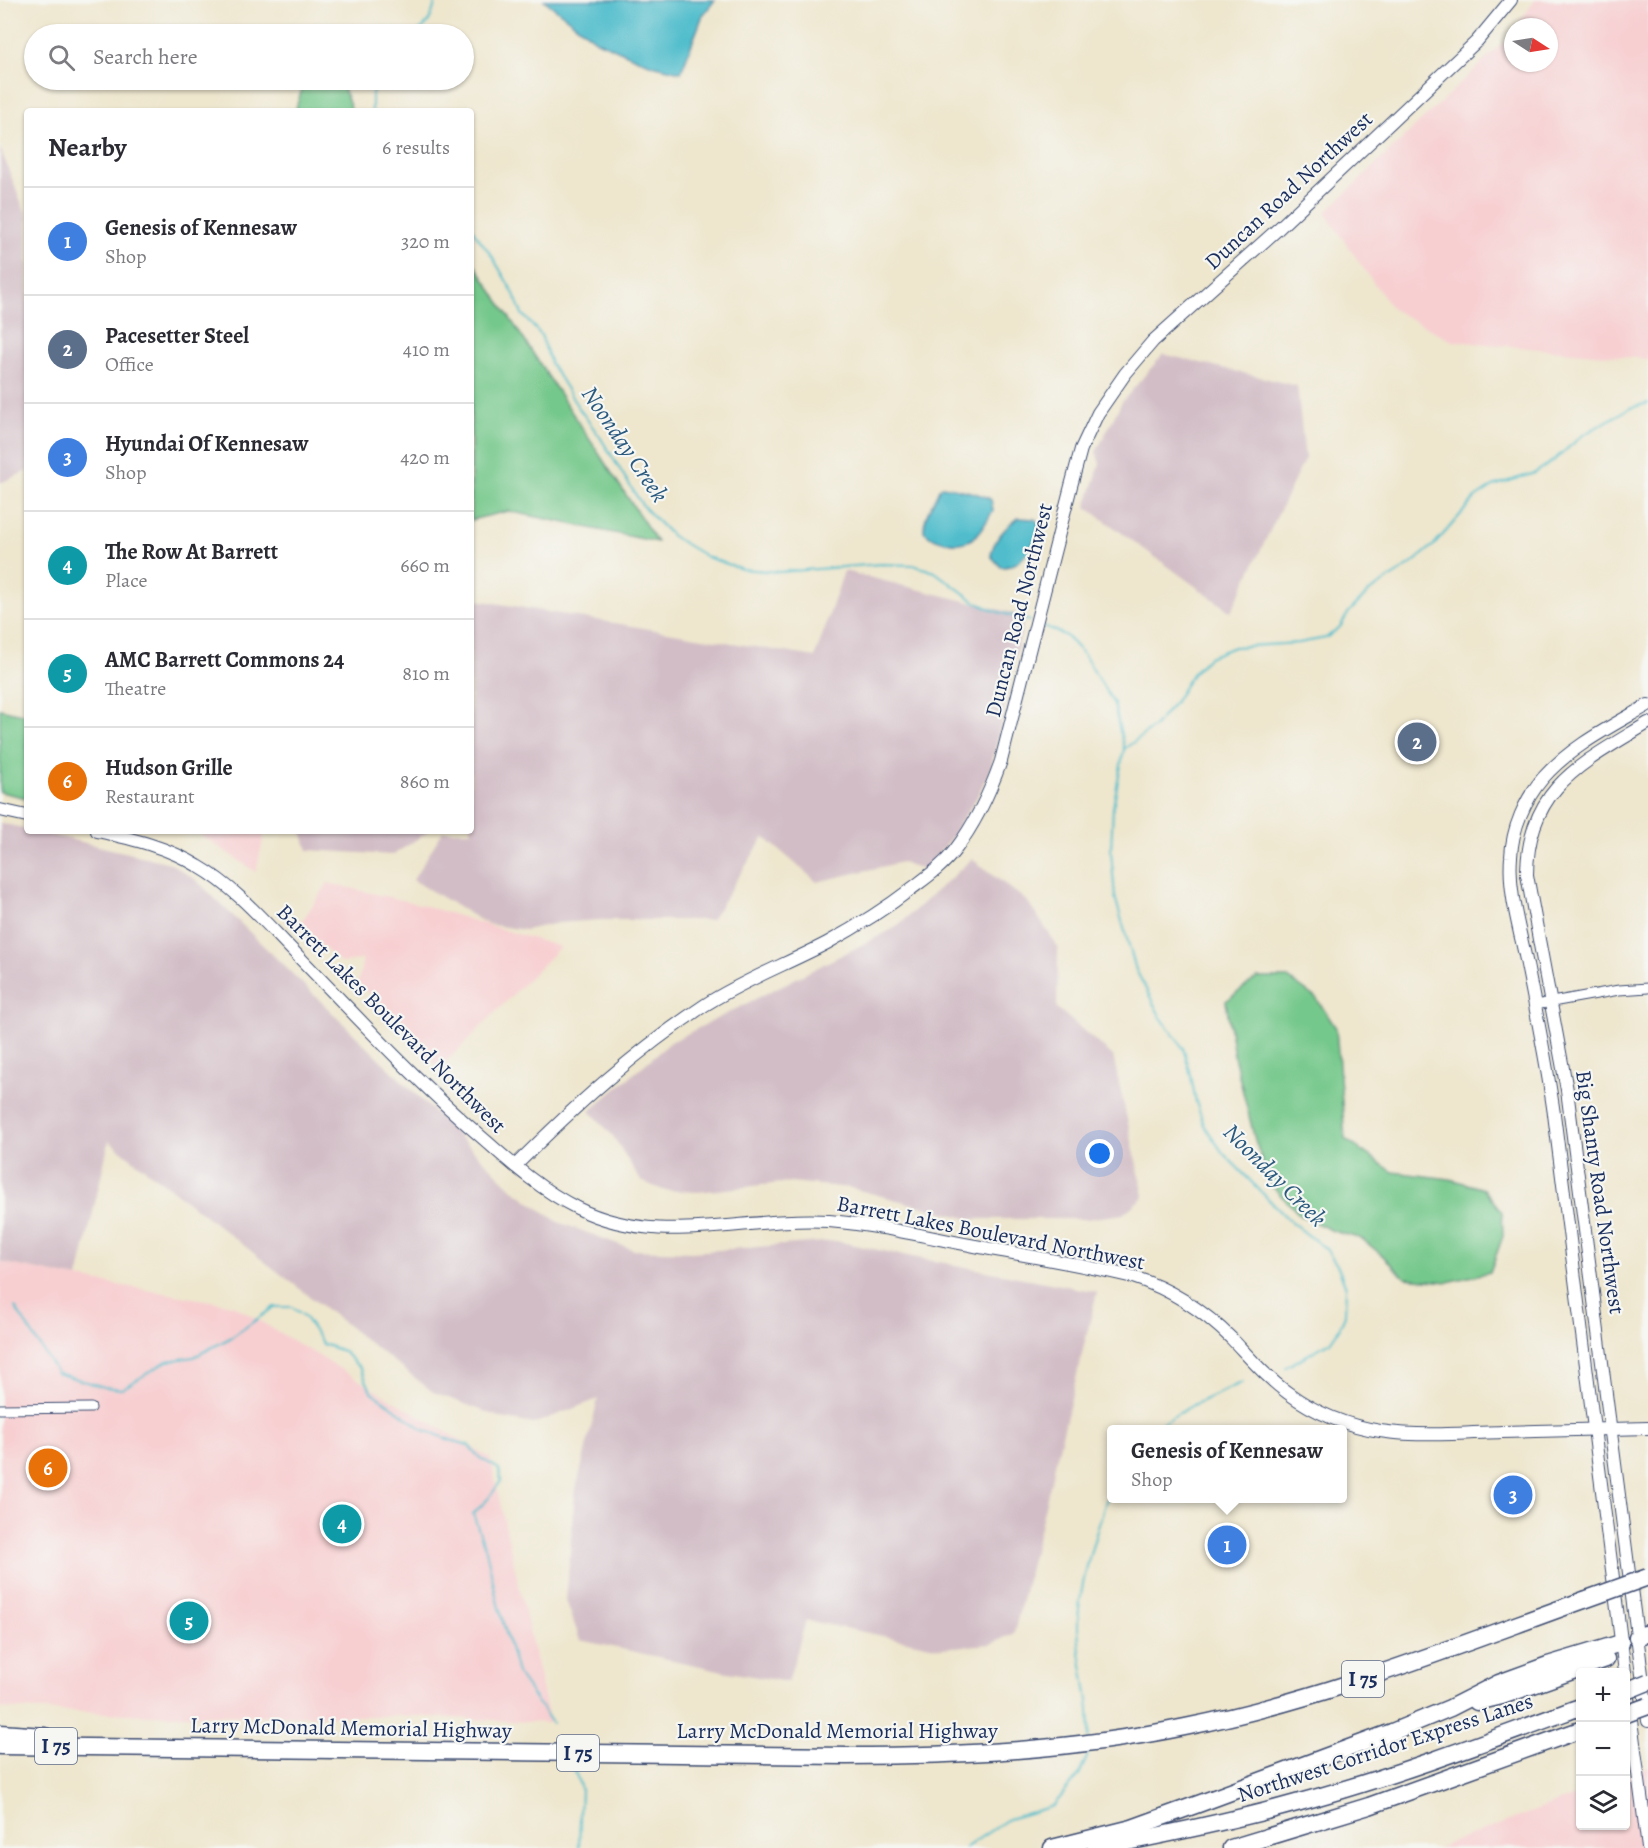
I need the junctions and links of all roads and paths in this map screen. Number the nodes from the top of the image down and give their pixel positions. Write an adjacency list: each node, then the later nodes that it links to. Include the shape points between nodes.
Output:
1 (1511, 0): 10 (street, Duncan Road Northwest, via 1469,49 1153,341 1098,413 1081,449 1001,762 990,792 956,849 938,868 862,922 740,985 661,1034 605,1079)
2 (1648, 705): 9 (street, Big Shanty Road Northwest, via 1561,760 1541,780 1518,822 1511,856 1512,884)
3 (1648, 723): 8 (street, Big Shanty Road Northwest, via 1565,777 1545,802 1532,831 1527,875)
4 (0, 810): 5 (street)
5 (24, 815)
6 (110, 834): 10 (street, Barrett Lakes Boulevard Northwest, via 176,854 227,885 444,1105)
7 (1648, 988): 8 (street)
8 (1551, 1002): 9 (street); 15 (street, Big Shanty Road Northwest)
9 (1535, 1005): 14 (street, Big Shanty Road Northwest, via 1560,1160)
10 (515, 1166): 14 (street, Barrett Lakes Boulevard Northwest, via 581,1210 632,1226 674,1230 791,1221 852,1223 1143,1281 1178,1296 1200,1311 1288,1393 1333,1418 1366,1429 1420,1435)
11 (91, 1408): 12 (street)
12 (0, 1409)
13 (1648, 1428): 15 (street, Barrett Lakes Boulevard Northwest)
14 (1594, 1429): 15 (street, Barrett Lakes Boulevard Northwest); 18 (street, Big Shanty Road Northwest)
15 (1611, 1429): 17 (street, Big Shanty Road Northwest)
16 (1648, 1577): 30 (highway, Larry McDonald Memorial Highway / I 75, bridge, via 1273,1707 1188,1727 1045,1748 946,1755 846,1756)
17 (1643, 1640): 18 (street); 26 (street, Big Shanty Road Northwest)
18 (1621, 1648): 19 (street, Big Shanty Road Northwest); 31 (highway, via 1502,1696 1450,1708 1132,1828)
19 (1624, 1668)
20 (1648, 1682): 21 (highway, bridge)
21 (1630, 1689)
22 (1648, 1706): 25 (highway, bridge)
23 (1576, 1709): 32 (highway, Northwest Corridor Express Lanes, via 1302,1802)
24 (1630, 1710): 34 (street)
25 (1630, 1713)
26 (1648, 1721)
27 (1576, 1732): 33 (highway, via 1350,1812)
28 (0, 1733): 30 (highway)
29 (0, 1746): 30 (highway, Larry McDonald Memorial Highway / I 75)
30 (111, 1747)
31 (1052, 1848)
32 (1096, 1848)
33 (1231, 1848)
34 (1648, 1848)

